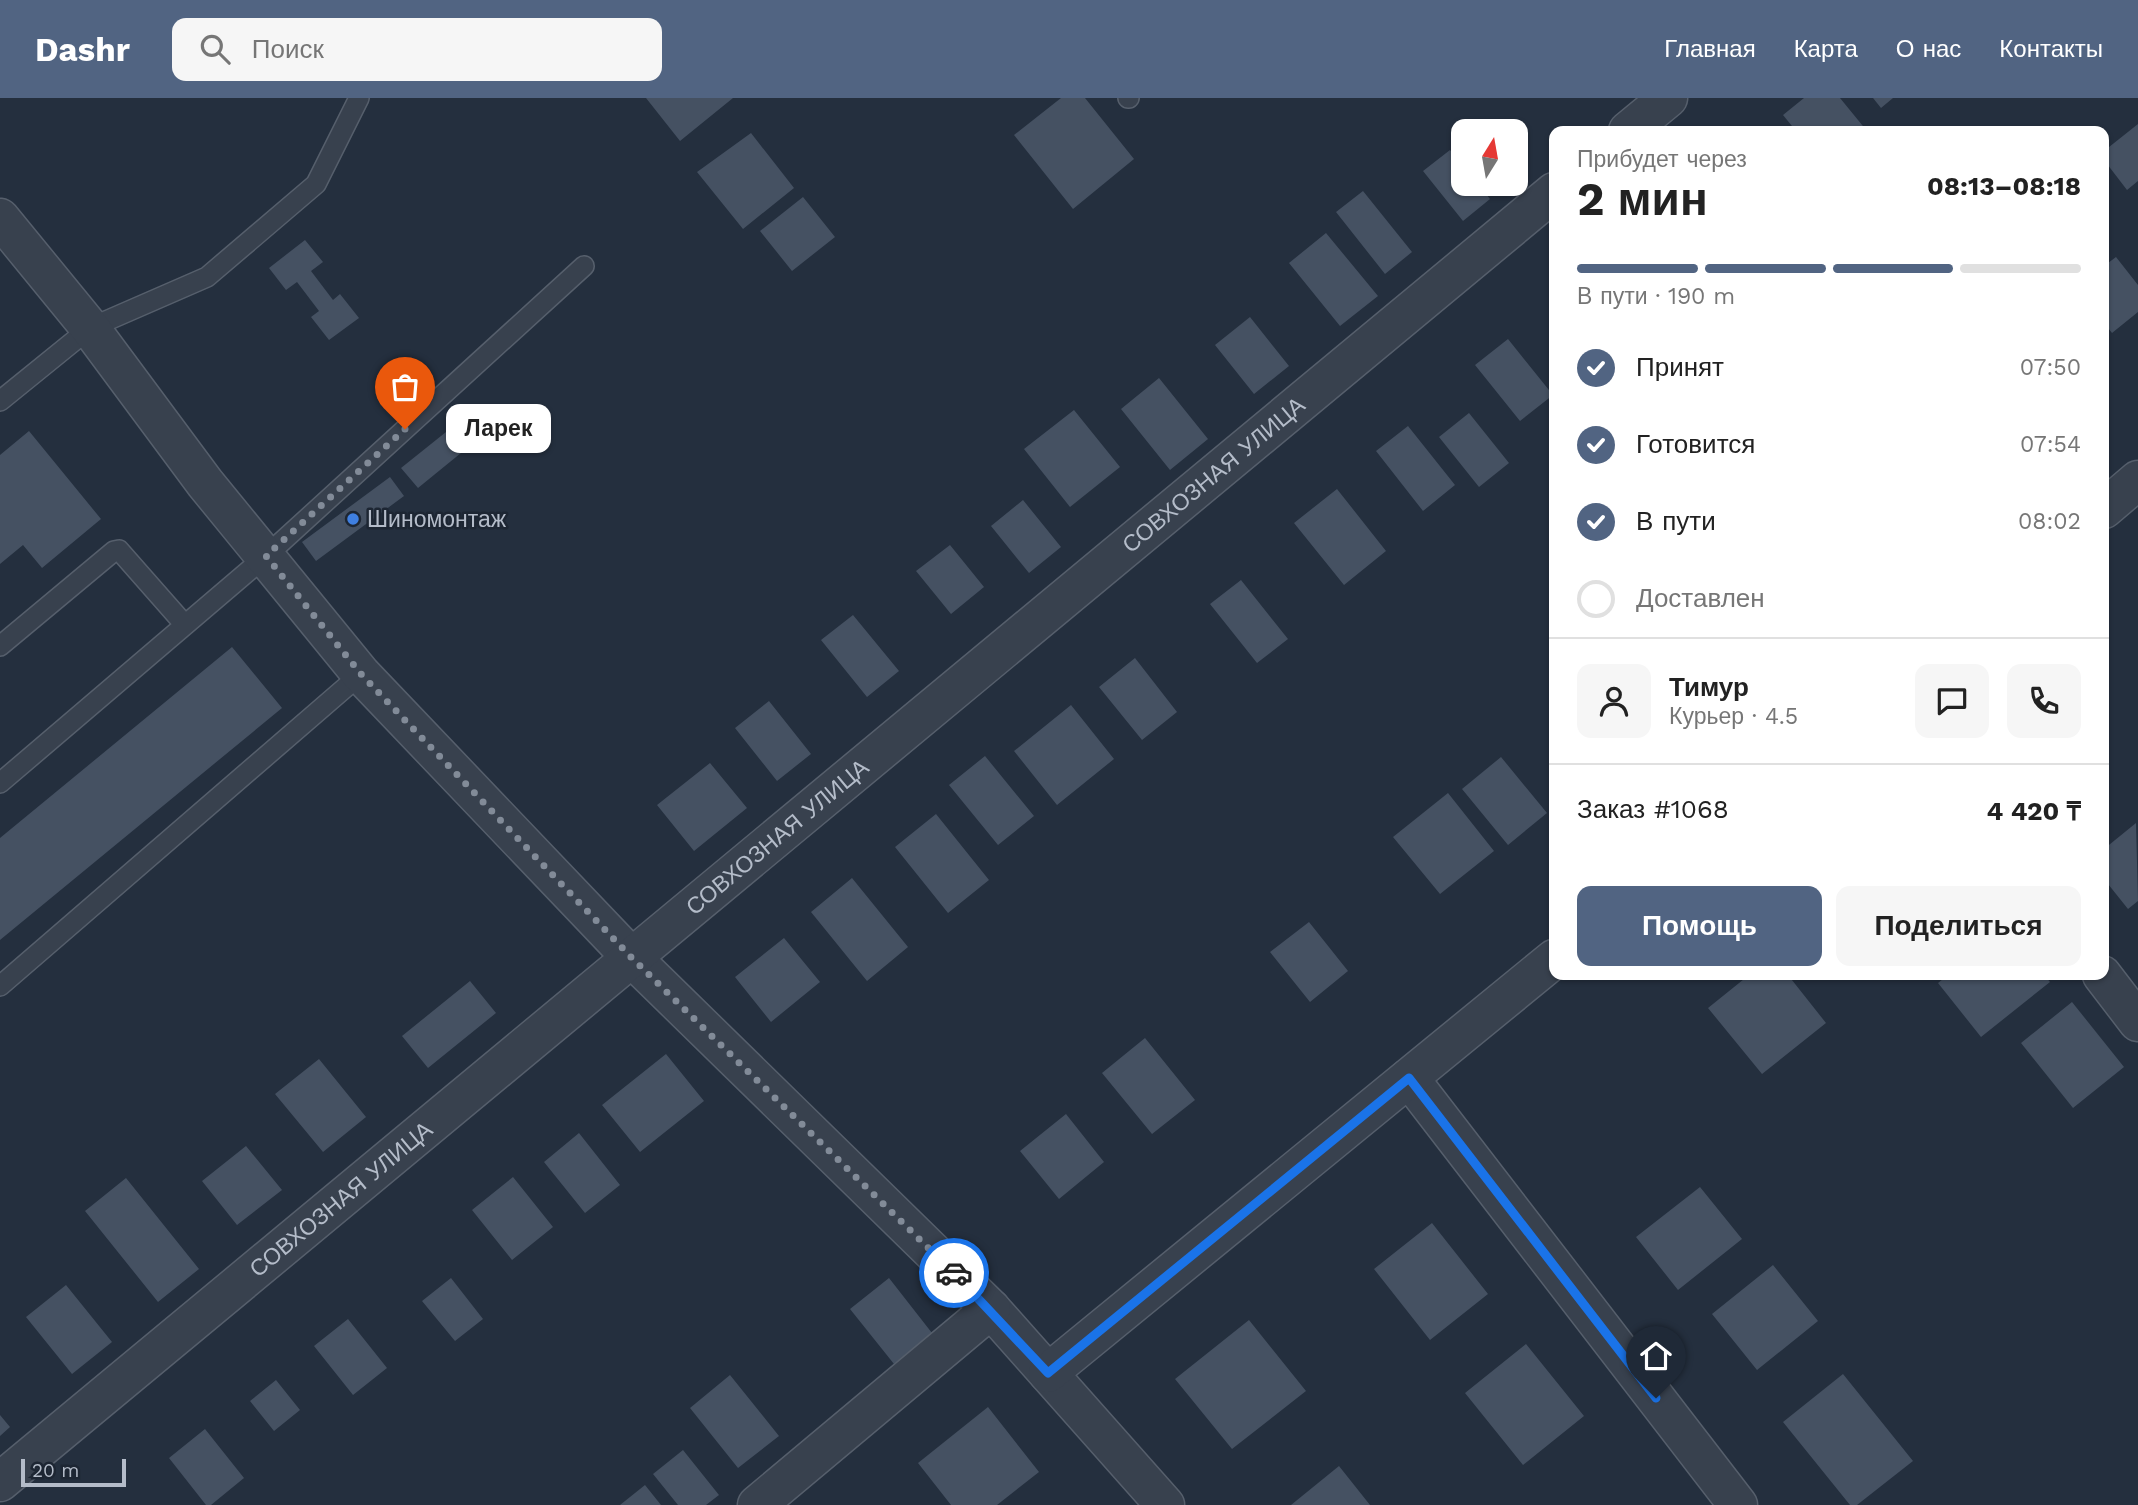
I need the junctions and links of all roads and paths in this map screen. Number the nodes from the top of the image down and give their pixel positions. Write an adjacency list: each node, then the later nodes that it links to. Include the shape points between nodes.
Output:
1 (359, 98): 7 (lane, via 316,184 207,277)
2 (1668, 98): 3 (street)
3 (1634, 126)
4 (1549, 196): 16 (street, СОВХОЗНАЯ УЛИЦА)
5 (0, 218): 7 (street)
6 (584, 266): 11 (lane)
7 (90, 328): 8 (lane); 11 (street, via 205,483)
8 (0, 401)
9 (2138, 481): 10 (street)
10 (2109, 505)
11 (266, 556): 12 (lane); 14 (street)
12 (185, 625): 13 (lane, via 119,550); 15 (lane)
13 (0, 646)
14 (361, 674): 16 (street); 19 (lane)
15 (0, 783)
16 (631, 957): 22 (street); 24 (street, СОВХОЗНАЯ УЛИЦА)
17 (1549, 963): 21 (street)
18 (2106, 980): 20 (street)
19 (0, 986)
20 (2138, 1022)
21 (1409, 1078): 23 (street); 27 (street)
22 (991, 1309): 23 (street); 25 (street)
23 (1048, 1373): 26 (street)
24 (0, 1482)
25 (757, 1505)
26 (1165, 1505)
27 (1738, 1505)

